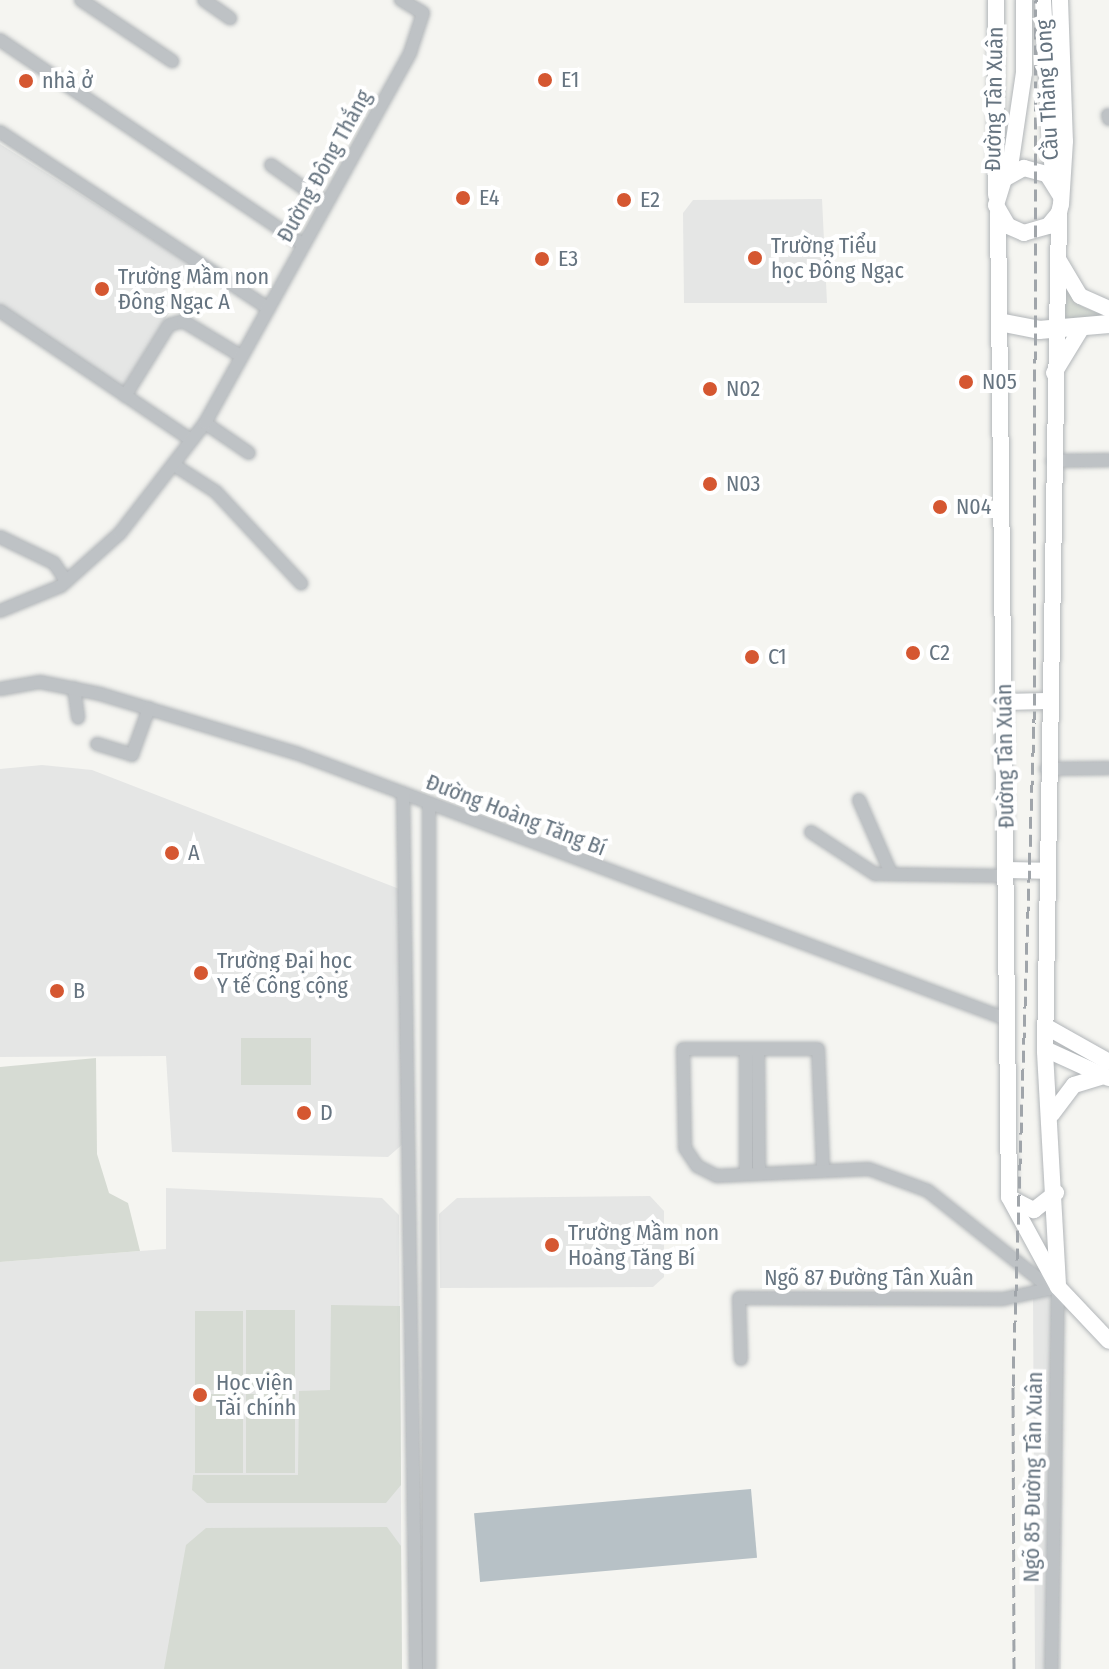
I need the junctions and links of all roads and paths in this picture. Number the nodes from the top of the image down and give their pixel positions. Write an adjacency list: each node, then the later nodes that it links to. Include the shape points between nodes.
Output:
1 (81, 0): 10 (street)
2 (204, 0): 8 (street)
3 (401, 0): 15 (street, Đường Đông Thắng, via 423,13 410,53)
4 (996, 0): 17 (main road, Đường Tân Xuân)
5 (1024, 0): 13 (main road, Cầu Thăng Long, via 1024,73)
6 (1043, 0): 14 (main road, Cầu Thăng Long)
7 (1060, 0): 16 (main road, Đường Tân Xuân)
8 (230, 18)
9 (0, 40): 18 (street)
10 (172, 61)
11 (0, 132): 20 (street)
12 (271, 165): 15 (street)
13 (1009, 174): 14 (main road, via 1032,168); 17 (main road)
14 (1053, 179): 16 (main road)
15 (326, 204): 18 (street, Đường Đông Thắng)
16 (1060, 204): 17 (main road, via 1048,226 1024,233); 19 (main road, Đường Tân Xuân)
17 (997, 205): 23 (main road, Đường Tân Xuân)
18 (303, 244): 20 (street, Đường Đông Thắng)
19 (1058, 259): 21 (main road, via 1080,296); 26 (main road, Đường Tân Xuân)
20 (268, 308): 27 (street, Đường Đông Thắng)
21 (1109, 309)
22 (0, 311): 29 (street)
23 (1004, 323): 26 (highway); 43 (main road, Đường Tân Xuân)
24 (1109, 324): 25 (highway)
25 (1081, 329): 26 (highway); 28 (main road)
26 (1052, 331): 28 (main road, Đường Tân Xuân)
27 (241, 356): 29 (street, via 183,321 169,325); 30 (street, Đường Đông Thắng)
28 (1052, 378): 34 (main road, Đường Tân Xuân)
29 (125, 396): 31 (street)
30 (205, 423): 31 (street, Đường Đông Thắng); 32 (street)
31 (191, 440): 35 (street, Đường Đông Thắng)
32 (249, 453)
33 (1109, 460): 34 (street)
34 (1052, 461): 42 (main road, Đường Tân Xuân)
35 (174, 465): 37 (street, Đường Đông Thắng, via 138,515); 38 (street, via 216,492)
36 (0, 537): 37 (street, via 54,563)
37 (66, 581): 39 (street, Đường Đông Thắng)
38 (301, 583)
39 (0, 611)
40 (74, 688): 41 (street, Đường Hoàng Tăng Bí, via 40,682); 44 (street, Đường Hoàng Tăng Bí); 45 (street)
41 (0, 689)
42 (1046, 701): 43 (main road); 48 (main road, Đường Tân Xuân)
43 (1004, 702): 55 (main road, Đường Tân Xuân)
44 (149, 708): 46 (street, via 132,755); 49 (street, Đường Hoàng Tăng Bí)
45 (78, 718)
46 (97, 744)
47 (1109, 768): 48 (street)
48 (1046, 769): 54 (main road, Đường Tân Xuân)
49 (403, 793): 51 (street, Đường Hoàng Tăng Bí); 69 (street)
50 (859, 800): 53 (street)
51 (429, 803): 56 (street, Đường Hoàng Tăng Bí); 70 (street)
52 (811, 832): 53 (street, via 869,872)
53 (890, 871): 55 (street)
54 (1045, 871): 55 (main road); 57 (main road, Đường Tân Xuân)
55 (1006, 873): 56 (main road, Đường Tân Xuân)
56 (1009, 1020): 65 (main road, Đường Tân Xuân)
57 (1045, 1026): 58 (main road, Đường Tân Xuân); 60 (main road)
58 (1045, 1049): 60 (main road); 61 (main road, Đường Tân Xuân)
59 (752, 1050): 62 (street, via 818,1049); 63 (street); 63 (street, via 683,1049 685,1148 697,1166 717,1176)
60 (1107, 1072): 61 (main road, via 1074,1085)
61 (1052, 1114): 64 (main road, Đường Tân Xuân)
62 (823, 1168): 63 (street); 66 (street, via 869,1169 928,1191)
63 (752, 1174)
64 (1056, 1193): 65 (main road, via 1034,1210); 66 (main road, Đường Tân Xuân)
65 (1009, 1197): 66 (main road, Đường Tân Xuân)
66 (1052, 1286): 67 (main road, Đường Tân Xuân); 68 (street, Ngõ 87 Đường Tân Xuân, via 1003,1299 739,1298); 71 (street, Ngõ 85 Đường Tân Xuân)
67 (1109, 1341)
68 (741, 1359)
69 (416, 1669)
70 (429, 1669)
71 (1051, 1669)

